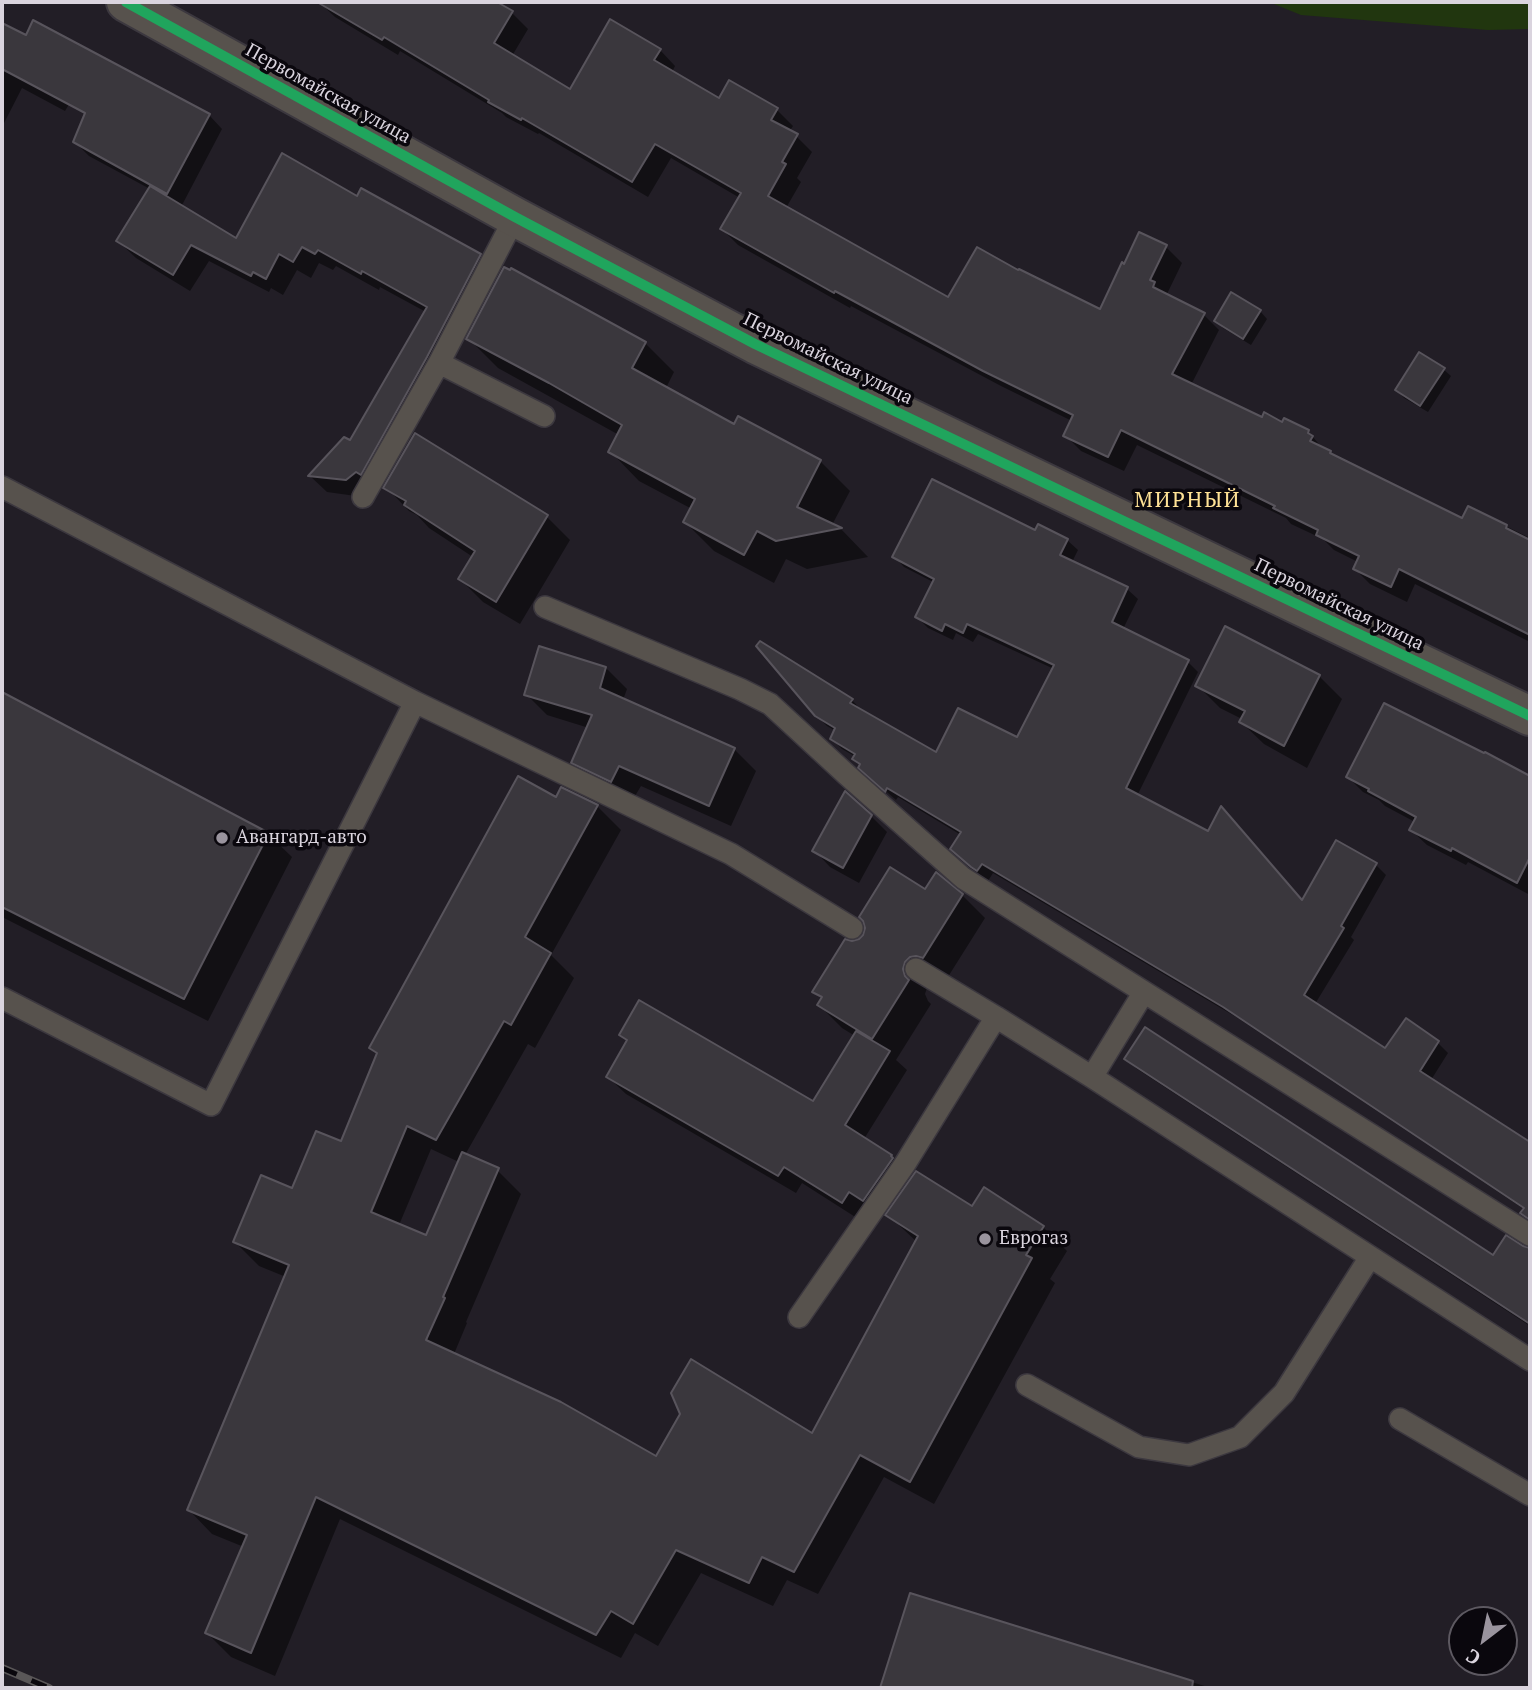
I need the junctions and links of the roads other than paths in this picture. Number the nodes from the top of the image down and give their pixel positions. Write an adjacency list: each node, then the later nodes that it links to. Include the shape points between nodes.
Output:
1 (126, 2): 2 (street, Первомайская улица)
2 (514, 217): 3 (lane); 9 (street, Первомайская улица, via 755,344)
3 (439, 363): 4 (lane); 6 (lane)
4 (544, 416)
5 (2, 487): 8 (lane)
6 (363, 497)
7 (545, 607): 12 (lane, via 770,704 963,878)
8 (415, 702): 10 (lane, via 731,854); 13 (lane, via 211,1105)
9 (1530, 716)
10 (852, 928)
11 (916, 969): 14 (lane)
12 (1144, 992): 15 (lane); 16 (lane)
13 (2, 998)
14 (996, 1017): 15 (lane); 18 (lane, via 905,1164)
15 (1092, 1077): 17 (lane)
16 (1530, 1235)
17 (1370, 1257): 19 (lane); 20 (lane, via 1284,1392 1240,1437 1189,1455 1139,1447)
18 (799, 1317)
19 (1530, 1360)
20 (1027, 1385)
21 (1400, 1419): 22 (lane)
22 (1530, 1495)

